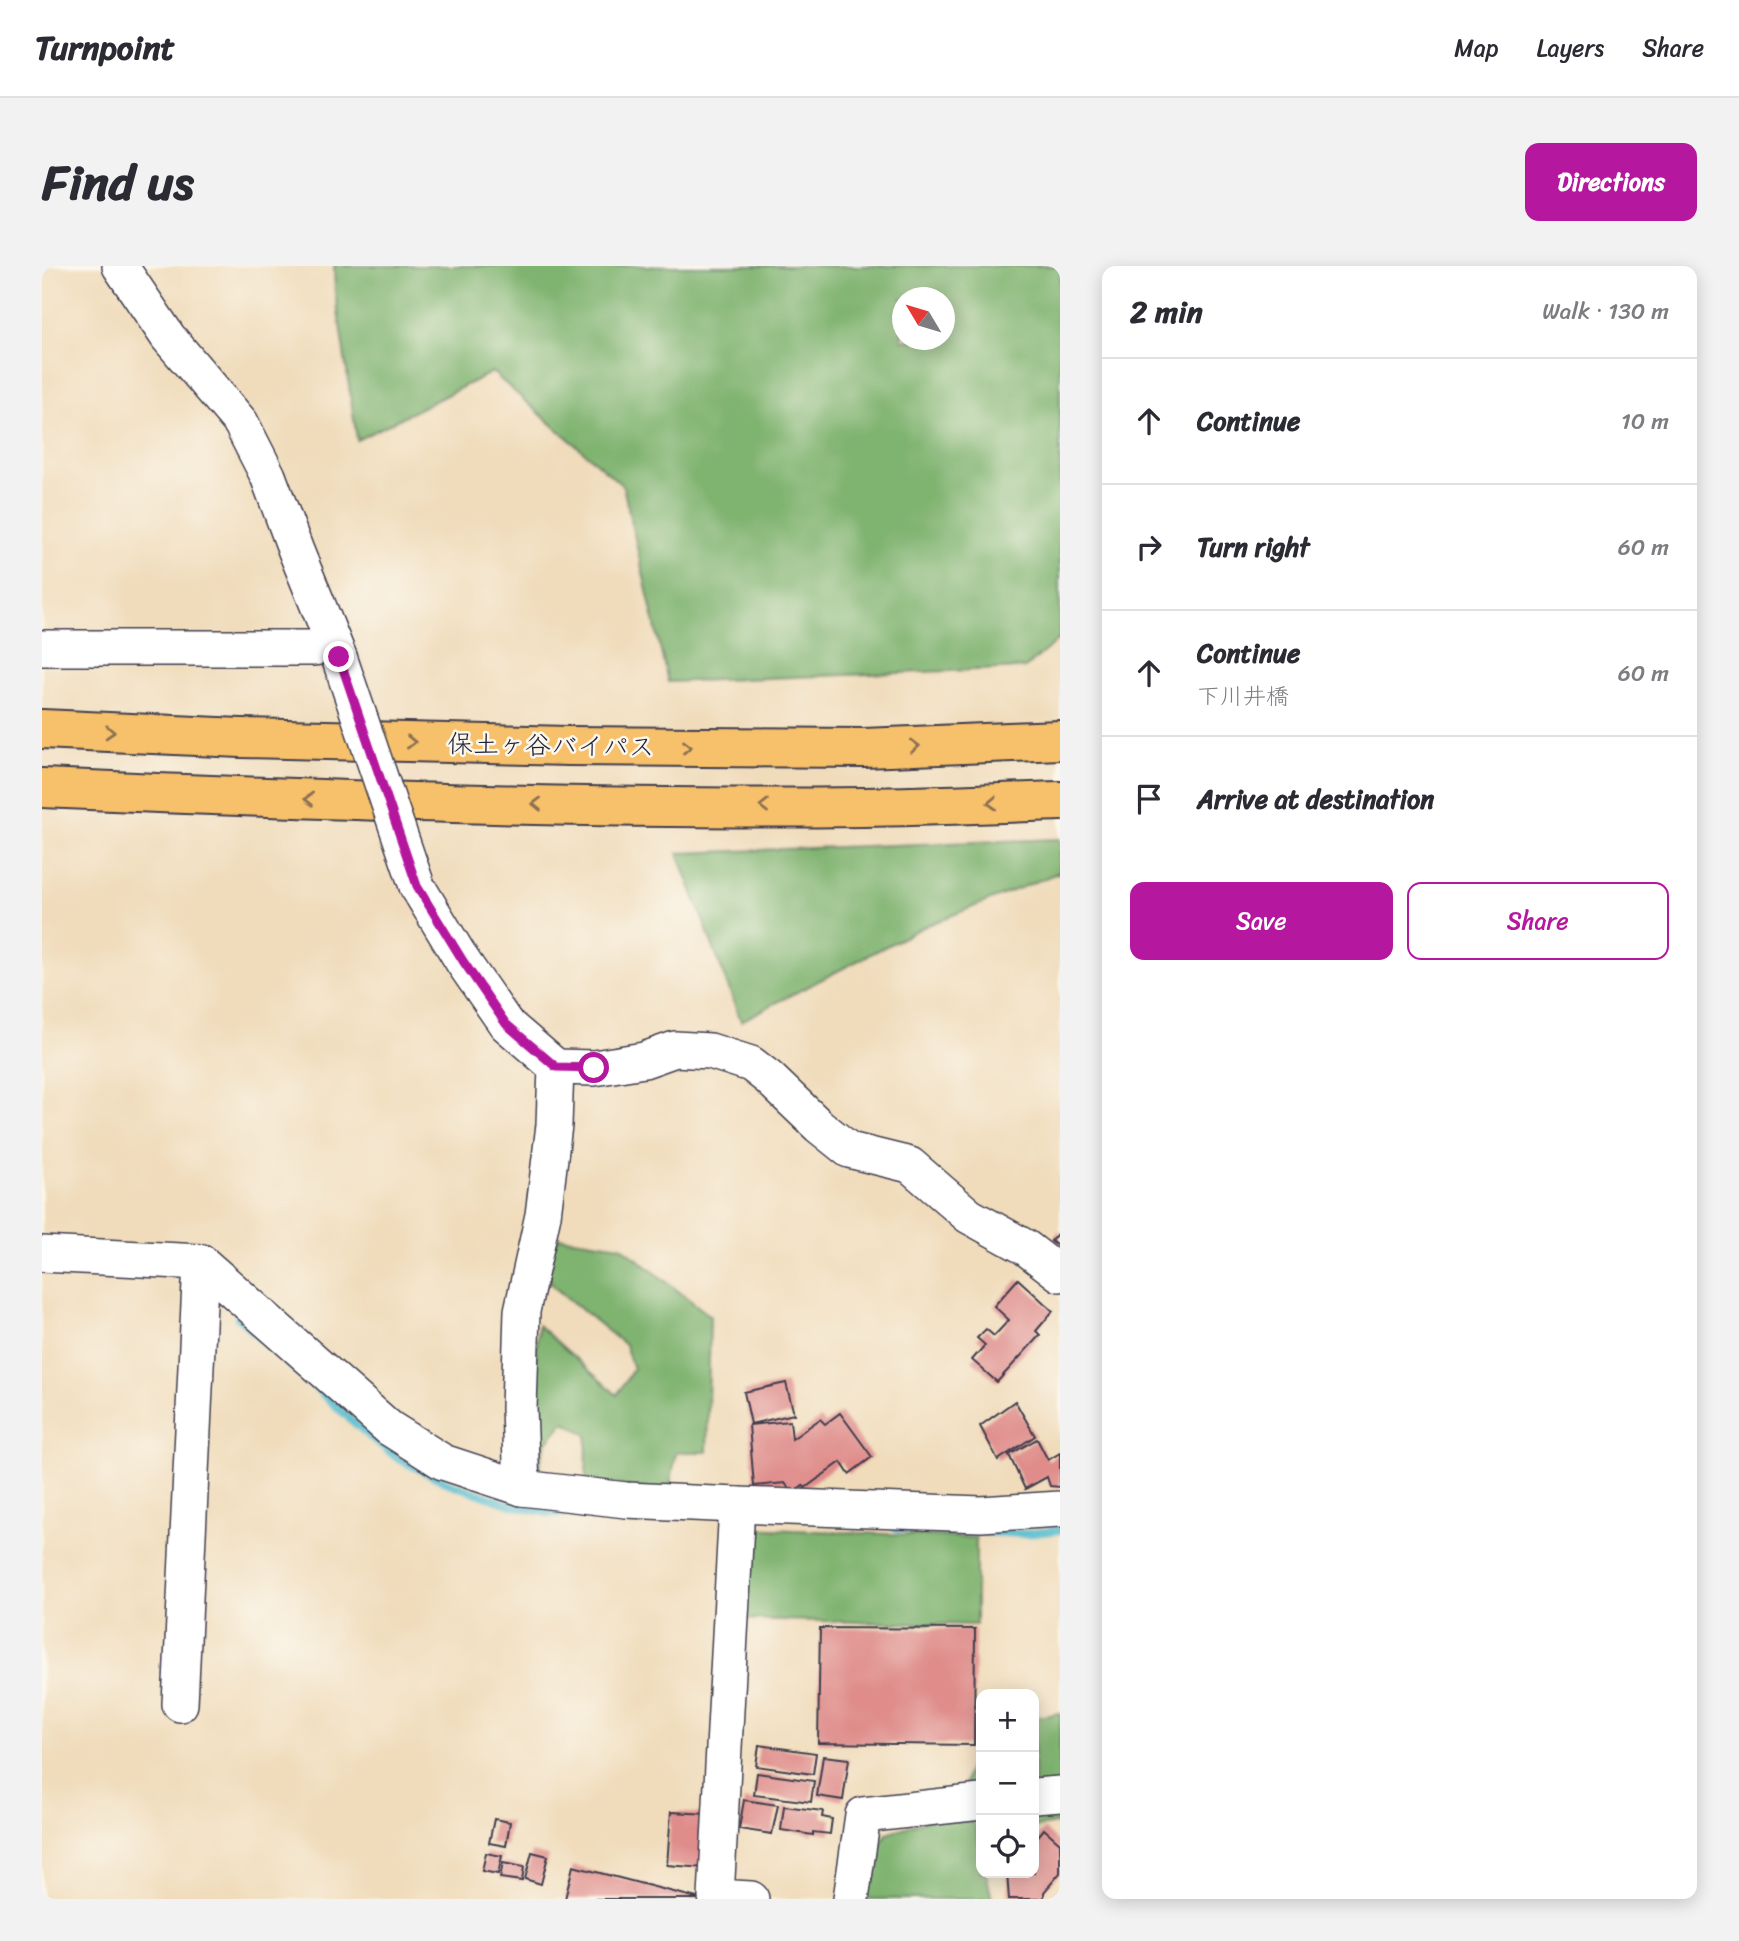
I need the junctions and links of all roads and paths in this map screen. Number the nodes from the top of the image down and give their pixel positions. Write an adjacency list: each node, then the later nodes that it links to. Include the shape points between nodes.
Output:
1 (120, 266): 3 (street, via 168,337 241,423 268,477)
2 (42, 648): 3 (street)
3 (336, 651): 8 (street, bridge, via 417,886 506,1024)
4 (42, 729): 5 (highway, 保土ヶ谷バイパス, one-way to 5, via 582,746 864,748)
5 (1060, 740)
6 (42, 788): 7 (highway, one-way to 6, via 864,807 567,805)
7 (1060, 801)
8 (556, 1067): 11 (street, via 594,1068 644,1060 675,1049 710,1051 751,1064 849,1150 910,1165 969,1216 1025,1247); 12 (street, via 543,1215 522,1311)
9 (42, 1254): 10 (street)
10 (201, 1262): 12 (street, via 389,1427 443,1462); 15 (street)
11 (1060, 1274)
12 (522, 1488): 13 (street, via 626,1500)
13 (737, 1505): 14 (street, via 981,1514); 19 (street)
14 (1060, 1509)
15 (180, 1704)
16 (1060, 1794): 17 (street)
17 (1039, 1796)
18 (976, 1803): 21 (street, via 863,1815)
19 (716, 1898): 20 (street)
20 (751, 1899)
21 (852, 1899)

